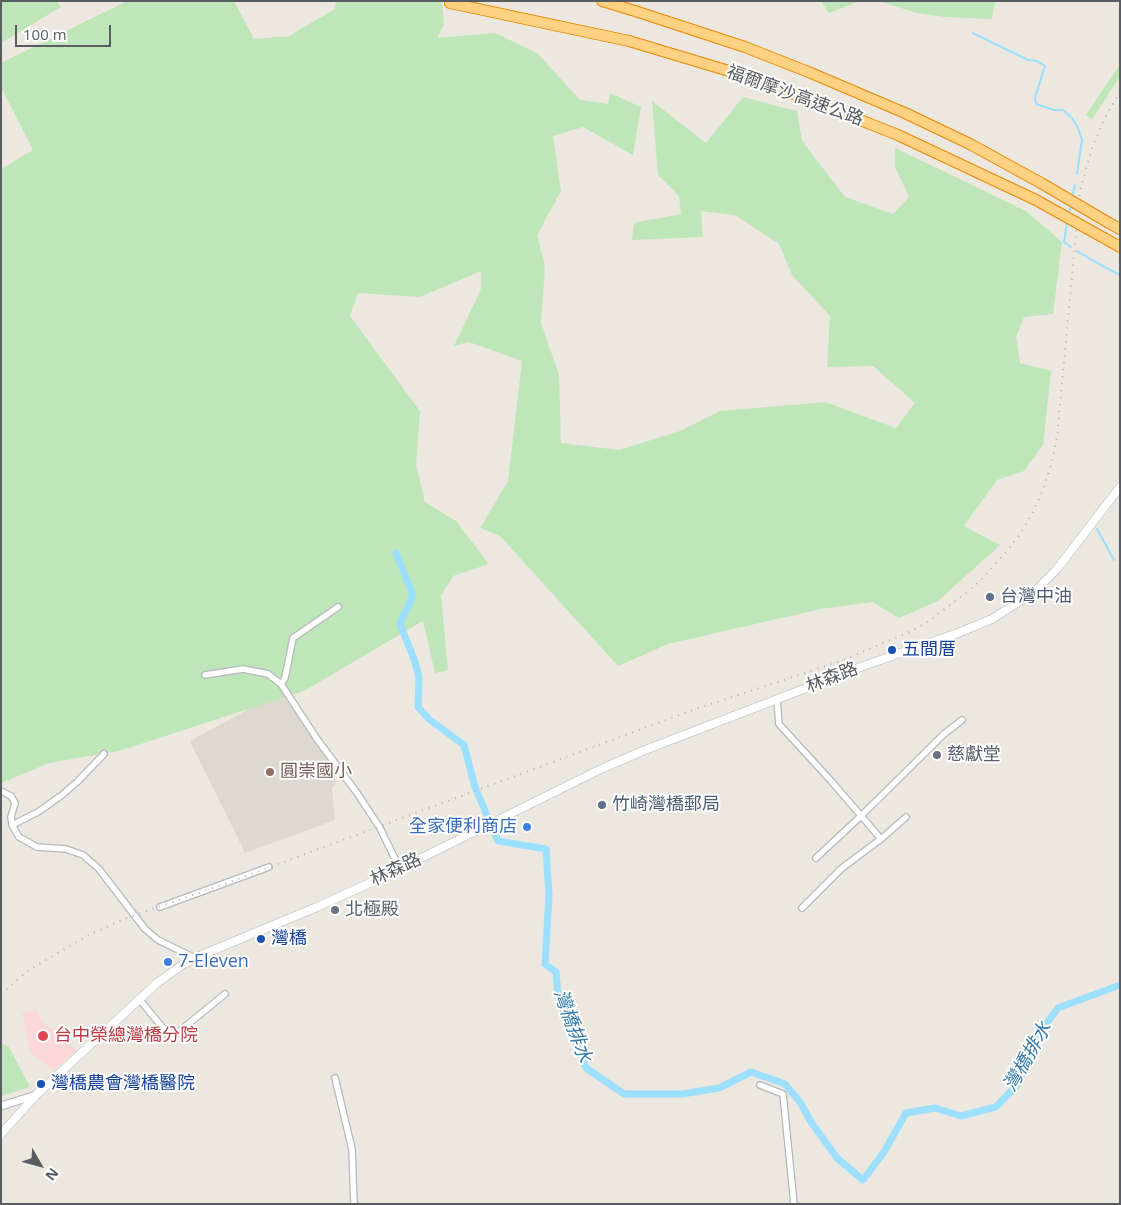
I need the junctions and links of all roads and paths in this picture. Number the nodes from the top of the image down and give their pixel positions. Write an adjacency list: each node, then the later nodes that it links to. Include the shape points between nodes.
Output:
1 (602, 1): 3 (highway, 福爾摩沙高速公路, bridge, via 726,41 820,76 905,113 970,144)
2 (450, 2): 4 (highway, 福爾摩沙高速公路, bridge, via 628,41 802,97 898,135 1036,200)
3 (1120, 229)
4 (1120, 247)
5 (1120, 486): 9 (main road, 林森路, via 1057,569 1016,605 958,633)
6 (338, 607): 8 (street, via 293,638)
7 (205, 675): 8 (street, via 244,669 268,674)
8 (281, 684): 19 (street, via 380,828)
9 (776, 700): 13 (street, via 778,724); 19 (main road, 林森路, via 601,769)
10 (962, 720): 13 (street)
11 (104, 754): 15 (street, via 62,795)
12 (1, 791): 15 (street, via 11,796 15,803 10,817)
13 (861, 816): 16 (street); 17 (street)
14 (906, 817): 16 (street)
15 (12, 825): 22 (street, via 19,837 37,847 66,849 83,855 99,869 145,929 158,940)
16 (881, 839): 21 (street, via 842,868)
17 (816, 858)
18 (270, 867): 20 (street)
19 (400, 869): 22 (main road, 林森路)
20 (160, 908)
21 (802, 908)
22 (196, 958): 24 (main road, 林森路, via 157,983)
23 (225, 994): 24 (street, via 171,1038)
24 (140, 1000): 27 (main road, 林森路)
25 (335, 1078): 30 (street, via 352,1149)
26 (760, 1085): 31 (street, via 783,1094)
27 (36, 1095): 28 (street); 29 (main road, 林森路)
28 (1, 1106)
29 (1, 1134)
30 (354, 1204)
31 (794, 1204)

